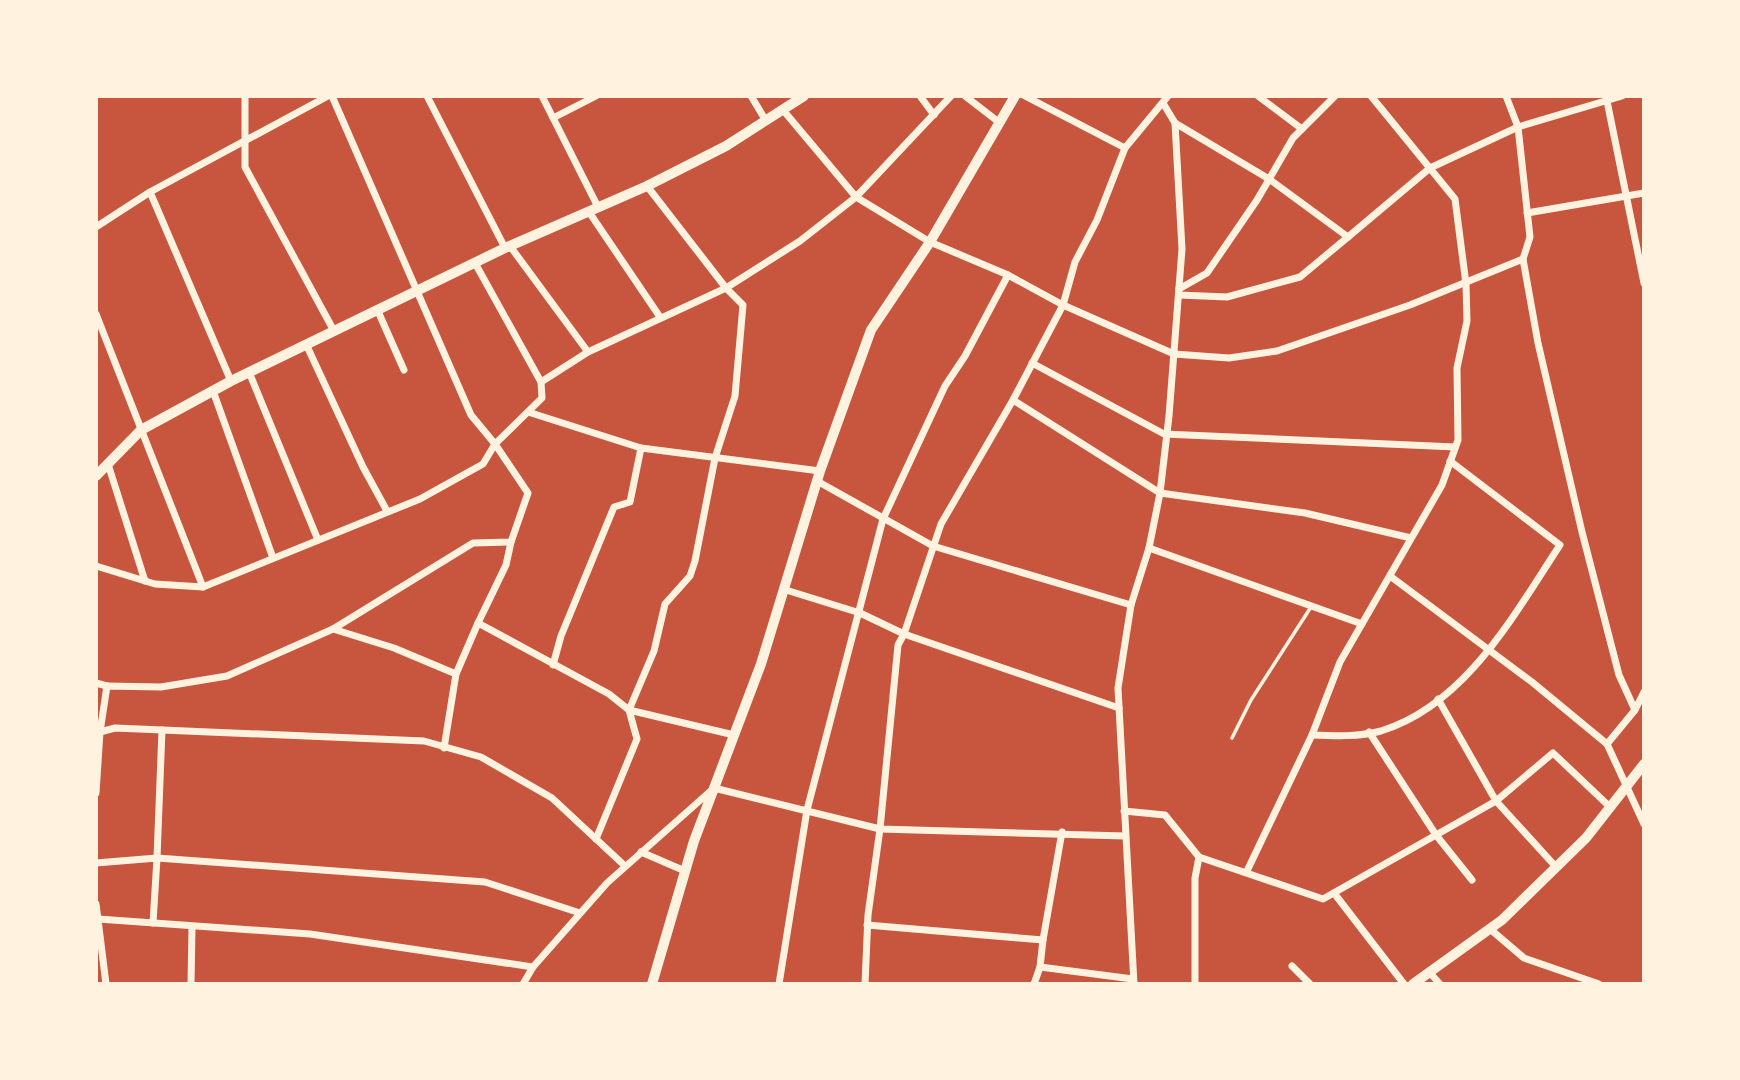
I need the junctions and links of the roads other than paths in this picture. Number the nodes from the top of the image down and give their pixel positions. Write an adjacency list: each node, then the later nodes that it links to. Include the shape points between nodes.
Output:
1 (245, 96): 29 (street)
2 (330, 96): 29 (street); 50 (street)
3 (427, 96): 43 (street)
4 (542, 96): 23 (street)
5 (596, 96): 23 (street)
6 (751, 96): 24 (street)
7 (804, 96): 21 (street)
8 (920, 96): 22 (street)
9 (951, 96): 22 (street)
10 (965, 96): 25 (street)
11 (1015, 96): 25 (street)
12 (1025, 96): 30 (street)
13 (1168, 96): 20 (street)
14 (1258, 96): 28 (street)
15 (1335, 96): 28 (street)
16 (1371, 96): 31 (street)
17 (1506, 96): 27 (street)
18 (1622, 96): 19 (street)
19 (1607, 101): 27 (street); 36 (street)
20 (1163, 103): 26 (street); 30 (street)
21 (783, 110): 24 (street); 37 (street)
22 (934, 115): 37 (street)
23 (552, 117): 38 (street)
24 (766, 121): 33 (street)
25 (1000, 123): 42 (street)
26 (1175, 123): 32 (street); 51 (street, via 1182,249)
27 (1518, 127): 31 (street); 39 (street)
28 (1302, 129): 32 (street)
29 (244, 142): 34 (street); 56 (street, via 245,167)
30 (1125, 148): 52 (street, via 1075,262)
31 (1430, 168): 41 (street); 48 (street, via 1455,199)
32 (1269, 179): 41 (street); 51 (street, via 1207,273)
33 (647, 186): 38 (street); 49 (street)
34 (150, 192): 40 (street); 63 (street)
35 (1644, 192): 36 (street)
36 (1625, 196): 39 (street); 47 (street)
37 (856, 197): 42 (street); 49 (street, via 800,241)
38 (594, 210): 43 (street); 55 (street)
39 (1527, 213): 44 (street, via 1530,237)
40 (96, 227)
41 (1348, 237): 51 (street, via 1300,276 1227,297)
42 (930, 242): 46 (street); 77 (street, via 871,330)
43 (508, 247): 45 (street); 58 (street)
44 (1523, 259): 48 (street); 108 (street, via 1582,532 1619,675)
45 (475, 263): 50 (street); 64 (street)
46 (1008, 275): 52 (street); 80 (street, via 945,386)
47 (1644, 283)
48 (1466, 284): 59 (street, via 1277,351 1229,358); 71 (street)
49 (726, 288): 55 (street); 73 (street, via 743,305 734,396)
50 (416, 290): 53 (street); 70 (street, via 471,415)
51 (1179, 292): 59 (street)
52 (1063, 305): 59 (street); 60 (street)
53 (377, 309): 56 (street); 61 (street)
54 (96, 314): 68 (street)
55 (660, 317): 58 (street)
56 (334, 331): 57 (street)
57 (306, 344): 62 (street); 79 (street)
58 (588, 352): 64 (street)
59 (1174, 354): 69 (street)
60 (1032, 363): 66 (street); 69 (street)
61 (404, 370)
62 (249, 372): 63 (street); 82 (street)
63 (231, 380): 65 (street)
64 (541, 382): 67 (street, via 542,398)
65 (213, 391): 68 (street); 86 (street)
66 (1013, 400): 78 (street); 84 (street, via 941,524)
67 (528, 412): 70 (street); 72 (street)
68 (141, 430): 75 (street); 90 (street)
69 (1164, 434): 71 (street); 78 (street)
70 (495, 444): 79 (street, via 483,464 420,499); 83 (street, via 528,493)
71 (1455, 447): 74 (street)
72 (641, 449): 73 (street); 100 (street, via 630,502 614,508)
73 (715, 458): 77 (street); 107 (street, via 690,576 665,604 654,651)
74 (1450, 461): 81 (street, via 1442,485); 99 (street, via 1560,545)
75 (108, 464): 76 (street); 89 (street)
76 (96, 476)
77 (819, 476): 80 (street); 91 (street)
78 (1160, 493): 81 (street, via 1306,513); 85 (street)
79 (387, 511): 82 (street)
80 (883, 519): 84 (street); 94 (street)
81 (1411, 538): 88 (street)
82 (318, 540): 86 (street)
83 (511, 542): 95 (street, via 506,565); 97 (street, via 473,543)
84 (933, 546): 92 (street); 98 (street)
85 (1149, 548): 92 (street); 93 (street)
86 (273, 558): 90 (street)
87 (96, 566): 89 (street)
88 (1390, 576): 96 (street); 99 (street)
89 (145, 581): 90 (street)
90 (203, 587)
91 (786, 590): 94 (street); 112 (street)
92 (1131, 605): 106 (street)
93 (1312, 605): 96 (street); 114 (lane)
94 (860, 613): 98 (street); 123 (street)
95 (478, 623): 100 (street); 101 (street)
96 (1362, 624): 113 (street, via 1340,662)
97 (332, 629): 101 (street); 103 (street, via 227,676 161,687)
98 (904, 635): 106 (street); 126 (street, via 898,645)
99 (1486, 650): 105 (street, via 1464,679); 115 (street)
100 (553, 665): 107 (street, via 609,694)
101 (456, 674): 116 (street)
102 (96, 683): 103 (street)
103 (107, 685): 110 (street)
104 (1644, 692): 108 (street)
105 (1438, 699): 111 (street, via 1382,731); 121 (street)
106 (1119, 708): 124 (street)
107 (629, 710): 112 (street); 130 (street, via 637,739)
108 (1635, 710): 115 (street)
109 (162, 730): 110 (street, via 115,728); 116 (street, via 424,741); 133 (street)
110 (100, 732): 120 (street)
111 (1368, 732): 113 (street, via 1343,737); 128 (street)
112 (734, 735): 118 (street)
113 (1312, 735): 138 (street)
114 (1232, 737)
115 (1607, 744): 119 (street)
116 (444, 748): 130 (street, via 481,757 552,799)
117 (1644, 764): 119 (street)
118 (714, 788): 123 (street); 131 (street); 137 (street)
119 (1626, 788): 122 (street); 125 (street)
120 (96, 793)
121 (1496, 801): 122 (street, via 1553,754); 128 (street); 136 (street)
122 (1610, 807): 136 (street)
123 (807, 810): 126 (street); 158 (street)
124 (1124, 811): 129 (street); 132 (street, via 1165,815)
125 (1644, 824)
126 (880, 828): 127 (street); 145 (street)
127 (1062, 832): 129 (street); 148 (street)
128 (1436, 835): 139 (street); 140 (street)
129 (1125, 836): 153 (street)
130 (596, 839): 135 (street)
131 (641, 852): 135 (street); 137 (street)
132 (1199, 857): 138 (street); 161 (street)
133 (157, 858): 134 (street); 142 (street, via 485,882); 144 (street)
134 (96, 863)
135 (625, 866): 142 (street)
136 (1556, 867): 147 (street)
137 (685, 871): 157 (street)
138 (1247, 871): 140 (street, via 1323,899)
139 (1472, 880)
140 (1334, 893): 163 (street)
141 (96, 904): 143 (street)
142 (580, 913): 150 (street)
143 (98, 919): 144 (street); 154 (street)
144 (153, 923): 146 (street)
145 (867, 925): 148 (street); 159 (street)
146 (192, 928): 150 (street, via 310,934); 155 (street)
147 (1490, 929): 152 (street); 166 (street, via 1524,958)
148 (1043, 940): 151 (street)
149 (1292, 966): 162 (street)
150 (533, 967): 156 (street)
151 (1040, 967): 153 (street); 160 (street)
152 (1429, 972): 164 (street); 165 (street)
153 (1134, 981)
154 (106, 984)
155 (191, 984)
156 (523, 984)
157 (652, 984)
158 (779, 984)
159 (865, 984)
160 (1034, 984)
161 (1195, 984)
162 (1310, 984)
163 (1404, 984)
164 (1413, 984)
165 (1440, 984)
166 (1599, 984)

